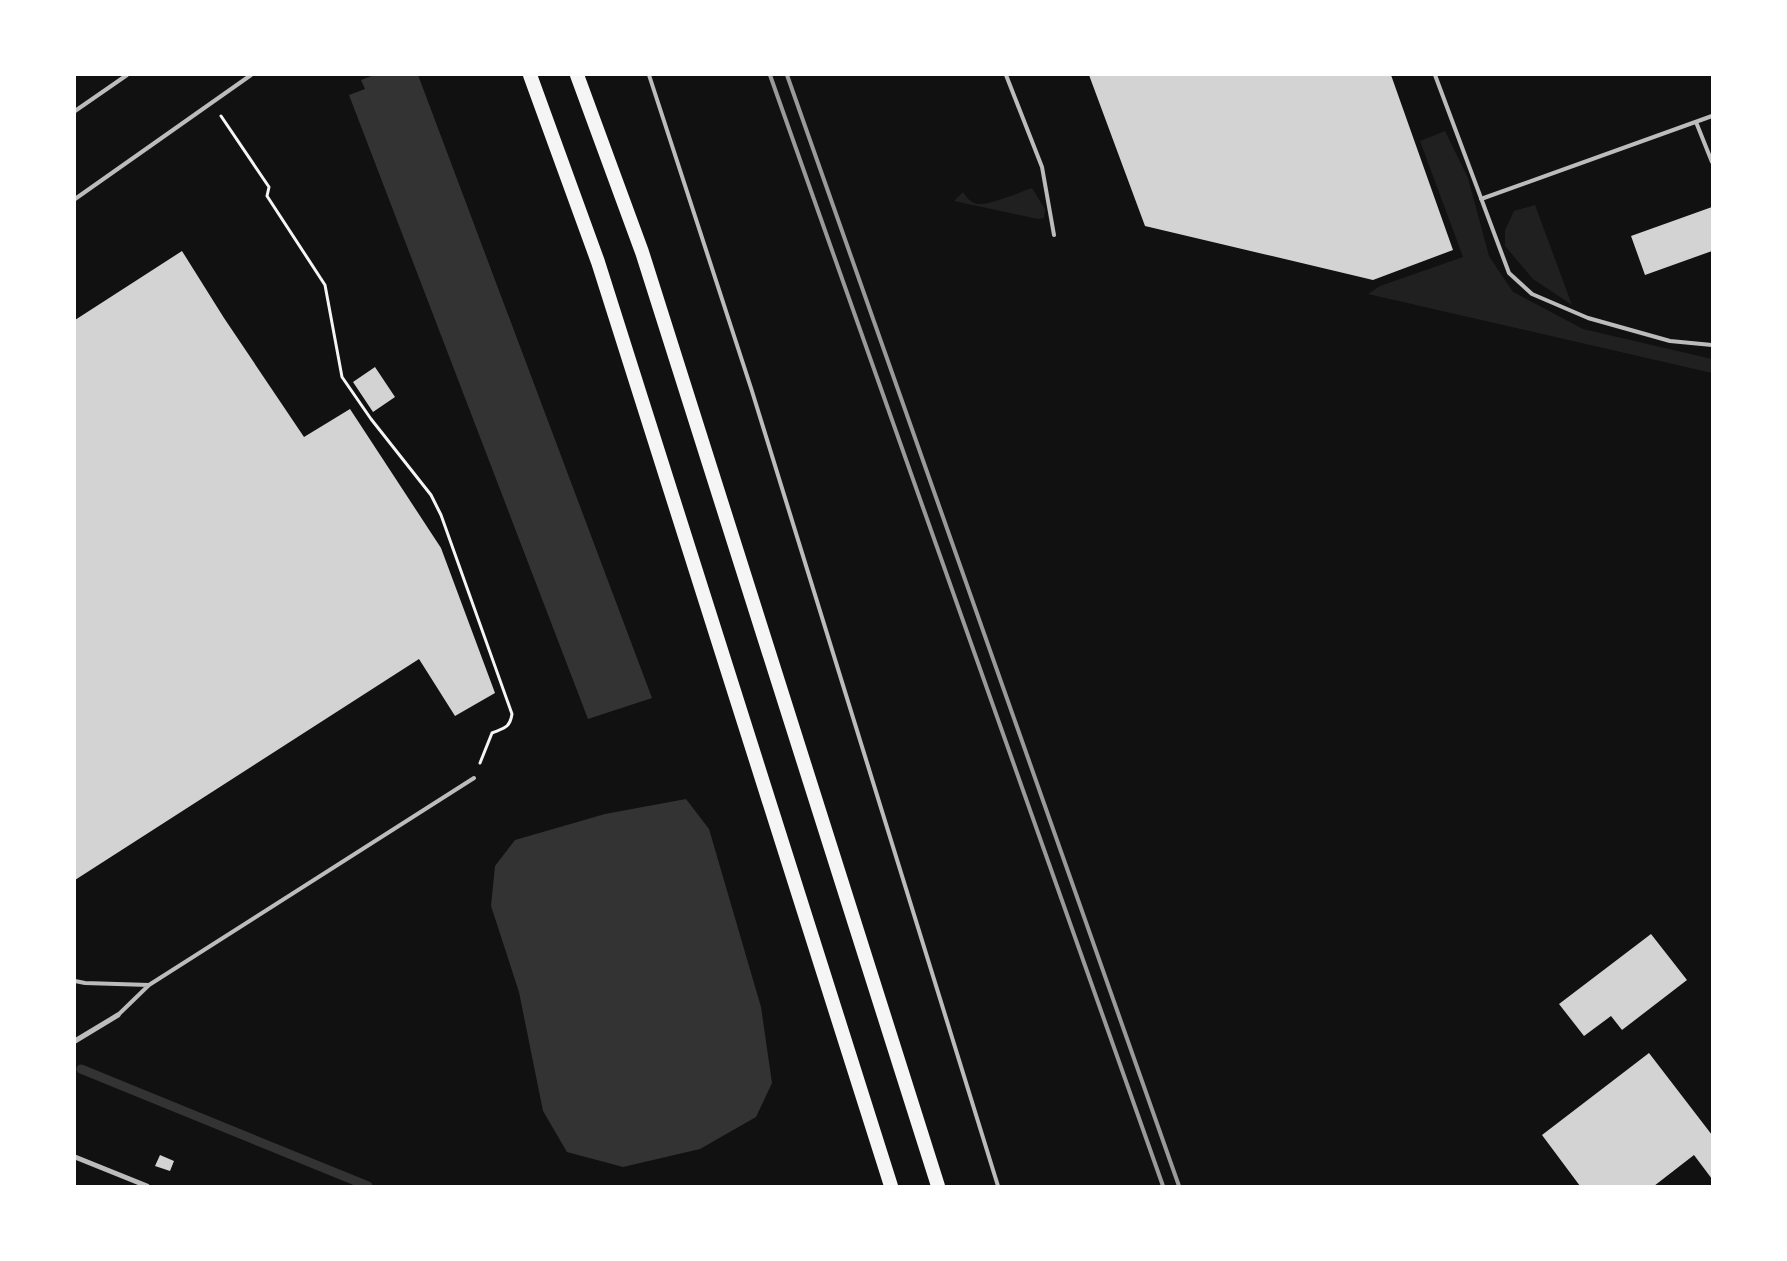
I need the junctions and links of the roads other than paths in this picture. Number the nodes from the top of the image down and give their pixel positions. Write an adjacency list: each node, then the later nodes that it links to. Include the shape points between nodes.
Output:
1 (127, 75): 8 (lane)
2 (251, 75): 12 (lane)
3 (530, 75): 23 (highway, via 598,262)
4 (576, 75): 24 (highway, via 642,252)
5 (649, 75): 25 (lane, via 751,388)
6 (1006, 75): 14 (lane, via 1042,167)
7 (1435, 75): 13 (lane)
8 (75, 111)
9 (1712, 116): 10 (lane)
10 (1696, 122): 11 (lane); 13 (lane)
11 (1712, 162)
12 (75, 199)
13 (1482, 200): 15 (lane, via 1509,273 1532,294 1588,318 1670,341)
14 (1054, 235)
15 (1712, 345)
16 (474, 778): 18 (lane)
17 (75, 981): 18 (lane)
18 (148, 985): 19 (lane)
19 (118, 1015): 20 (street)
20 (75, 1041)
21 (75, 1157): 22 (street)
22 (146, 1186)
23 (891, 1186)
24 (938, 1186)
25 (998, 1186)

